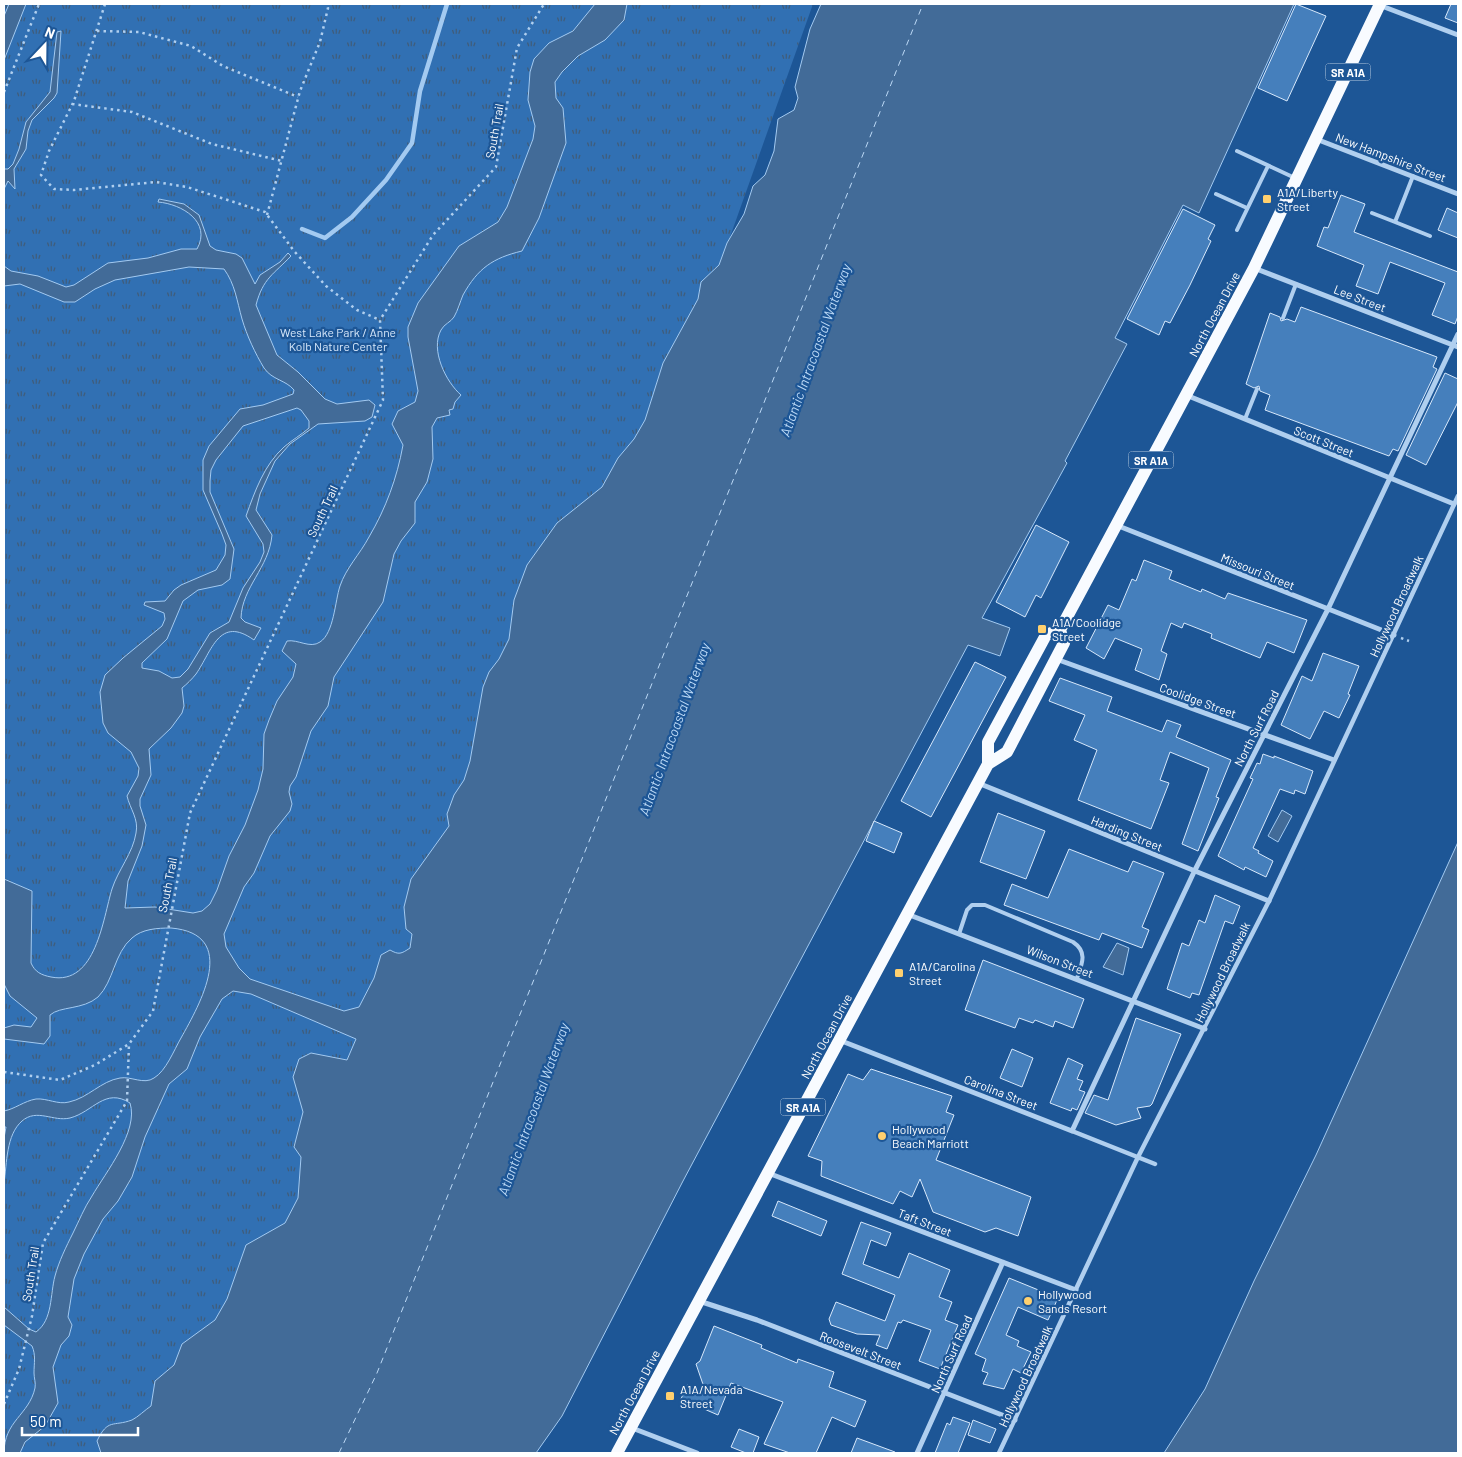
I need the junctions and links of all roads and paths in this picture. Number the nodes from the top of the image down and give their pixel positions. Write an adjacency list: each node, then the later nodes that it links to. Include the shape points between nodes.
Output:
1 (39, 4): 8 (path)
2 (105, 4): 6 (path)
3 (327, 4): 9 (path, via 320,42)
4 (544, 4): 28 (path, South Trail, via 517,48 496,168 433,235)
5 (1380, 4): 7 (street); 11 (main road, North Ocean Drive / SR A1A)
6 (97, 31): 9 (path, via 139,32 191,46 223,66); 10 (path)
7 (1458, 35)
8 (4, 92)
9 (298, 97): 13 (path)
10 (72, 104): 13 (path, via 132,112 212,144); 21 (path, via 41,175 54,189 156,182 235,201)
11 (1316, 139): 15 (street, New Hampshire Street); 16 (main road, North Ocean Drive / SR A1A)
12 (1237, 151): 14 (lane)
13 (282, 161): 21 (path)
14 (1268, 166): 16 (lane); 19 (lane)
15 (1413, 176): 18 (street, New Hampshire Street); 22 (lane)
16 (1297, 179): 25 (main road, North Ocean Drive / SR A1A)
17 (1216, 194): 19 (lane)
18 (1458, 194)
19 (1247, 208): 23 (lane)
20 (1372, 213): 22 (lane)
21 (267, 215): 28 (path, via 326,286 357,310)
22 (1395, 222): 24 (lane)
23 (1237, 230)
24 (1430, 236)
25 (1254, 268): 26 (street, Lee Street); 32 (main road, North Ocean Drive / SR A1A)
26 (1296, 284): 27 (lane); 30 (street, Lee Street)
27 (1283, 318)
28 (380, 320): 54 (path, South Trail, via 383,400 190,813 153,1011)
29 (1458, 334): 30 (street, North Surf Road)
30 (1456, 345): 34 (street, North Surf Road)
31 (1257, 389): 33 (lane)
32 (1186, 395): 33 (street, Scott Street); 37 (main road, North Ocean Drive / SR A1A)
33 (1245, 419): 34 (street, Scott Street)
34 (1390, 479): 36 (street, Scott Street); 38 (street, North Surf Road)
35 (1458, 496): 36 (street, Hollywood Broadwalk)
36 (1454, 504): 40 (street, Hollywood Broadwalk)
37 (1115, 525): 38 (street, Missouri Street); 39 (main road, North Ocean Drive / SR A1A)
38 (1328, 609): 40 (street, Missouri Street); 42 (street, North Surf Road)
39 (1060, 630): 41 (main road, North Ocean Drive / SR A1A, via 1064,643); 44 (main road, North Ocean Drive / SR A1A, via 1046,635 988,742)
40 (1394, 635): 43 (street, Hollywood Broadwalk)
41 (1056, 659): 42 (street, Coolidge Street); 44 (main road, North Ocean Drive / SR A1A, via 1007,752)
42 (1264, 735): 43 (street, Coolidge Street); 46 (street, North Surf Road)
43 (1334, 760): 47 (street, Hollywood Broadwalk)
44 (988, 764): 45 (main road, North Ocean Drive / SR A1A)
45 (978, 783): 46 (street, Harding Street); 48 (main road, North Ocean Drive / SR A1A)
46 (1194, 872): 47 (street, Harding Street); 51 (street, North Surf Road)
47 (1269, 901): 52 (street, Hollywood Broadwalk)
48 (907, 914): 49 (street, Wilson Street); 53 (main road, North Ocean Drive / SR A1A)
49 (959, 934): 50 (street, Wilson Street); 50 (lane, via 967,910 972,905 985,905 1080,947 1083,959)
50 (1077, 978): 51 (street, Wilson Street)
51 (1134, 1000): 52 (street, Wilson Street); 56 (street, North Surf Road)
52 (1206, 1029): 57 (street, Hollywood Broadwalk)
53 (839, 1040): 56 (street, Carolina Street); 59 (main road, North Ocean Drive / SR A1A)
54 (129, 1044): 55 (path, South Trail, via 95,1065 60,1080); 64 (path, South Trail, via 127,1101 43,1243 32,1316 19,1369)
55 (4, 1072)
56 (1072, 1131): 57 (street, Carolina Street)
57 (1138, 1158): 58 (street, Carolina Street); 61 (street, Hollywood Broadwalk)
58 (1154, 1164)
59 (767, 1173): 60 (street, Taft Street); 62 (main road, North Ocean Drive / SR A1A)
60 (1003, 1262): 61 (street, Taft Street); 63 (street, North Surf Road)
61 (1076, 1290): 65 (street, Hollywood Broadwalk)
62 (699, 1300): 63 (street, Roosevelt Street); 66 (main road, North Ocean Drive / SR A1A)
63 (945, 1393): 65 (street, Roosevelt Street); 69 (street, North Surf Road)
64 (4, 1404)
65 (1015, 1420): 70 (street, Hollywood Broadwalk)
66 (630, 1428): 67 (main road, North Ocean Drive / SR A1A); 68 (street)
67 (617, 1453)
68 (697, 1453)
69 (917, 1453)
70 (999, 1453)

